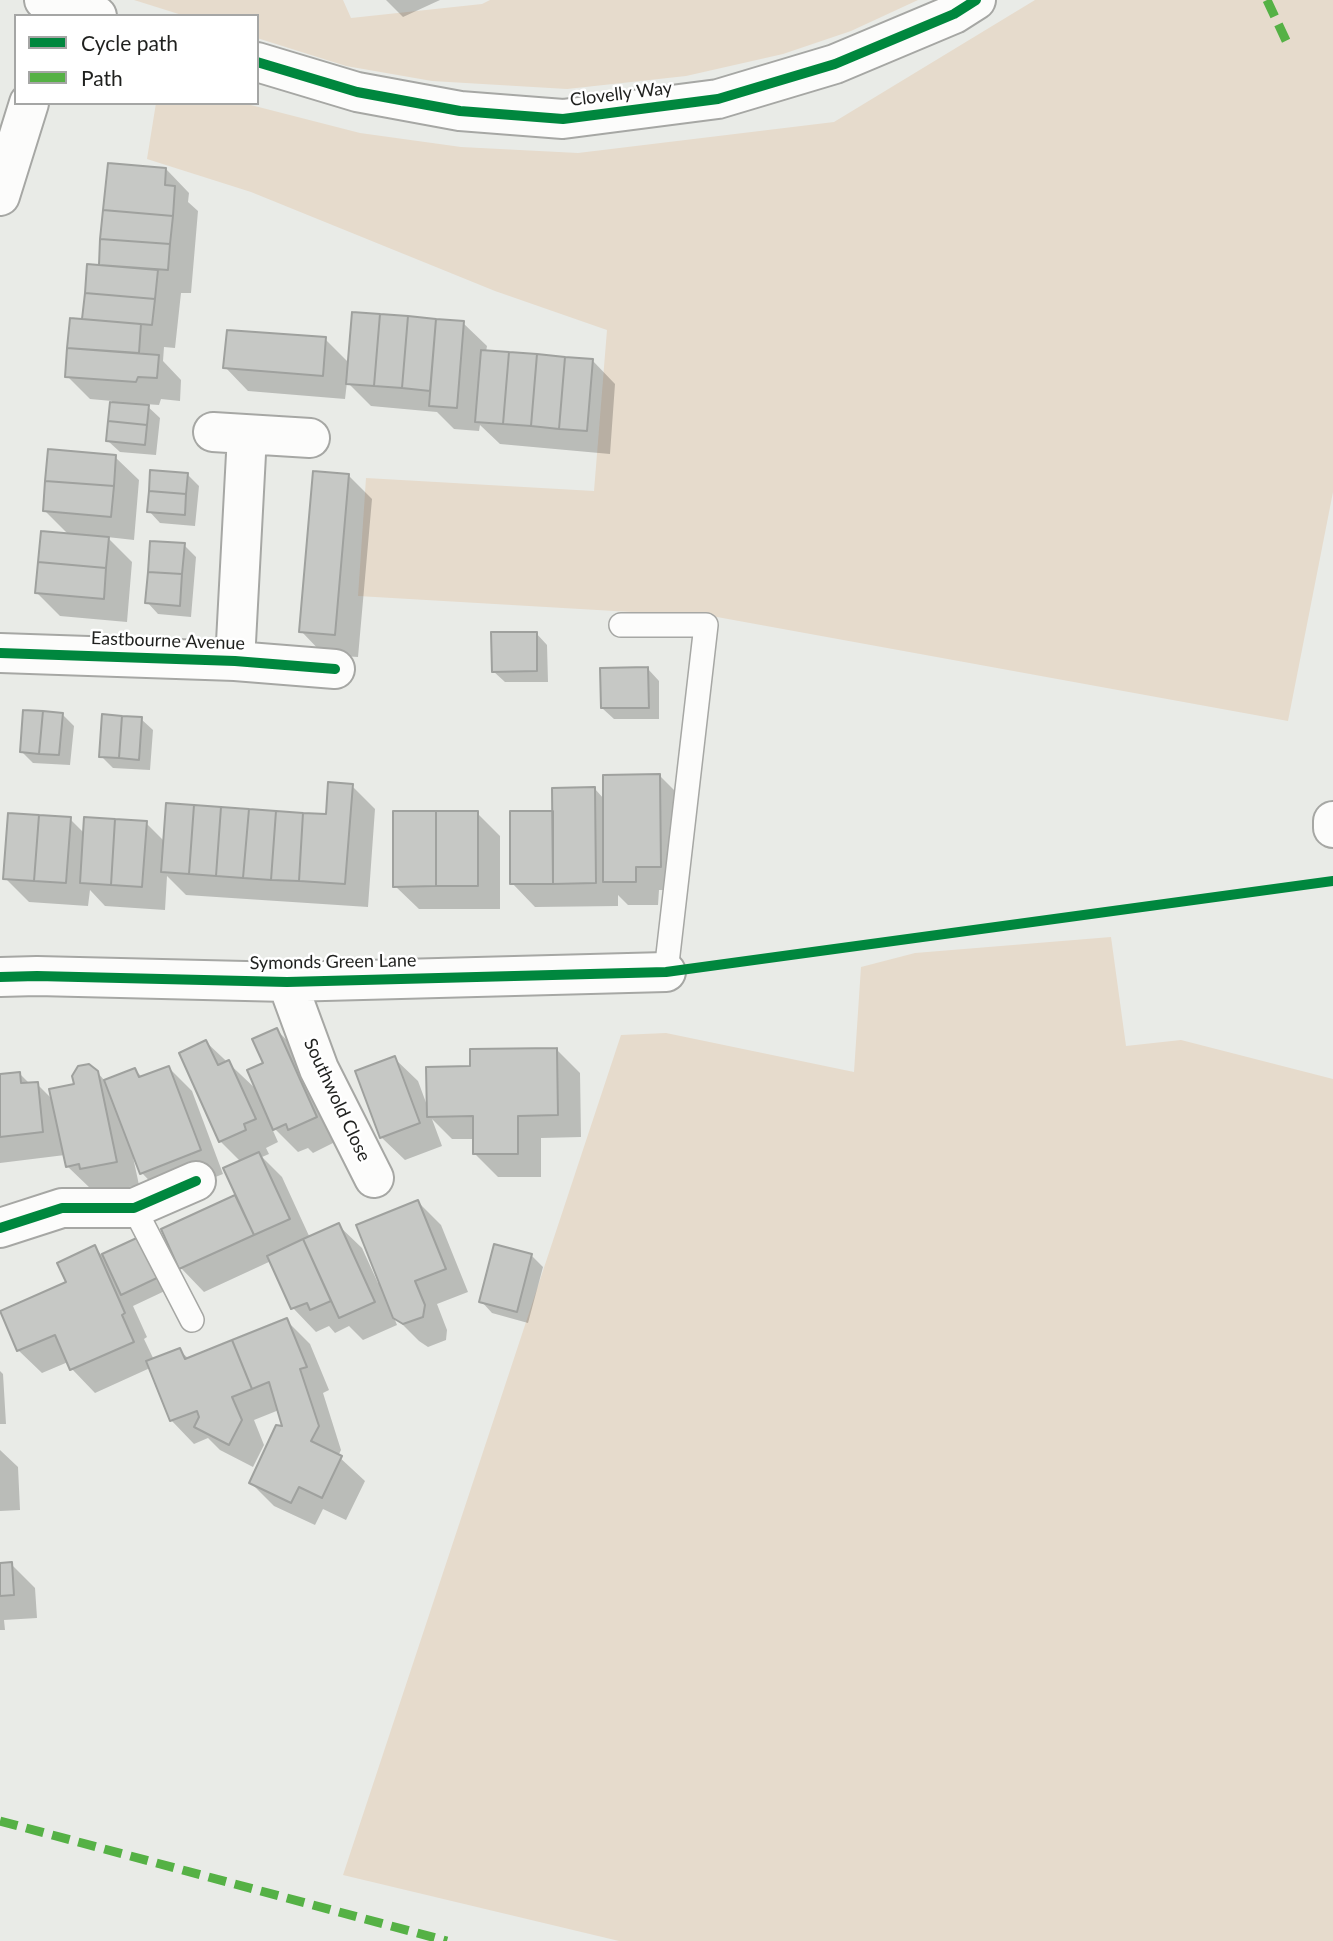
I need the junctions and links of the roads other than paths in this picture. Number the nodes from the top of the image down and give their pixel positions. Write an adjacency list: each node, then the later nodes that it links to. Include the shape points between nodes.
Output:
1 (976, 0): 4 (street, Clovelly Way, via 954,14 835,64 718,99 563,119 447,108 357,92)
2 (54, 7): 3 (street)
3 (87, 14)
4 (259, 63)
5 (28, 105): 6 (street)
6 (0, 196)
7 (310, 438): 10 (street, Eastbourne Avenue, via 230,433)
8 (621, 625): 14 (lane, via 706,625)
9 (0, 653): 10 (street, Eastbourne Avenue)
10 (235, 661): 11 (street, Eastbourne Avenue)
11 (335, 669)
12 (1333, 821): 13 (street)
13 (1333, 828)
14 (666, 972): 16 (street, Symonds Green Lane)
15 (0, 977): 16 (street, Symonds Green Lane)
16 (287, 982): 17 (street, Southwold Close, via 319,1069)
17 (374, 1178)
18 (196, 1181): 19 (street)
19 (134, 1208): 20 (street, via 62,1208); 21 (lane)
20 (0, 1228)
21 (192, 1320)

